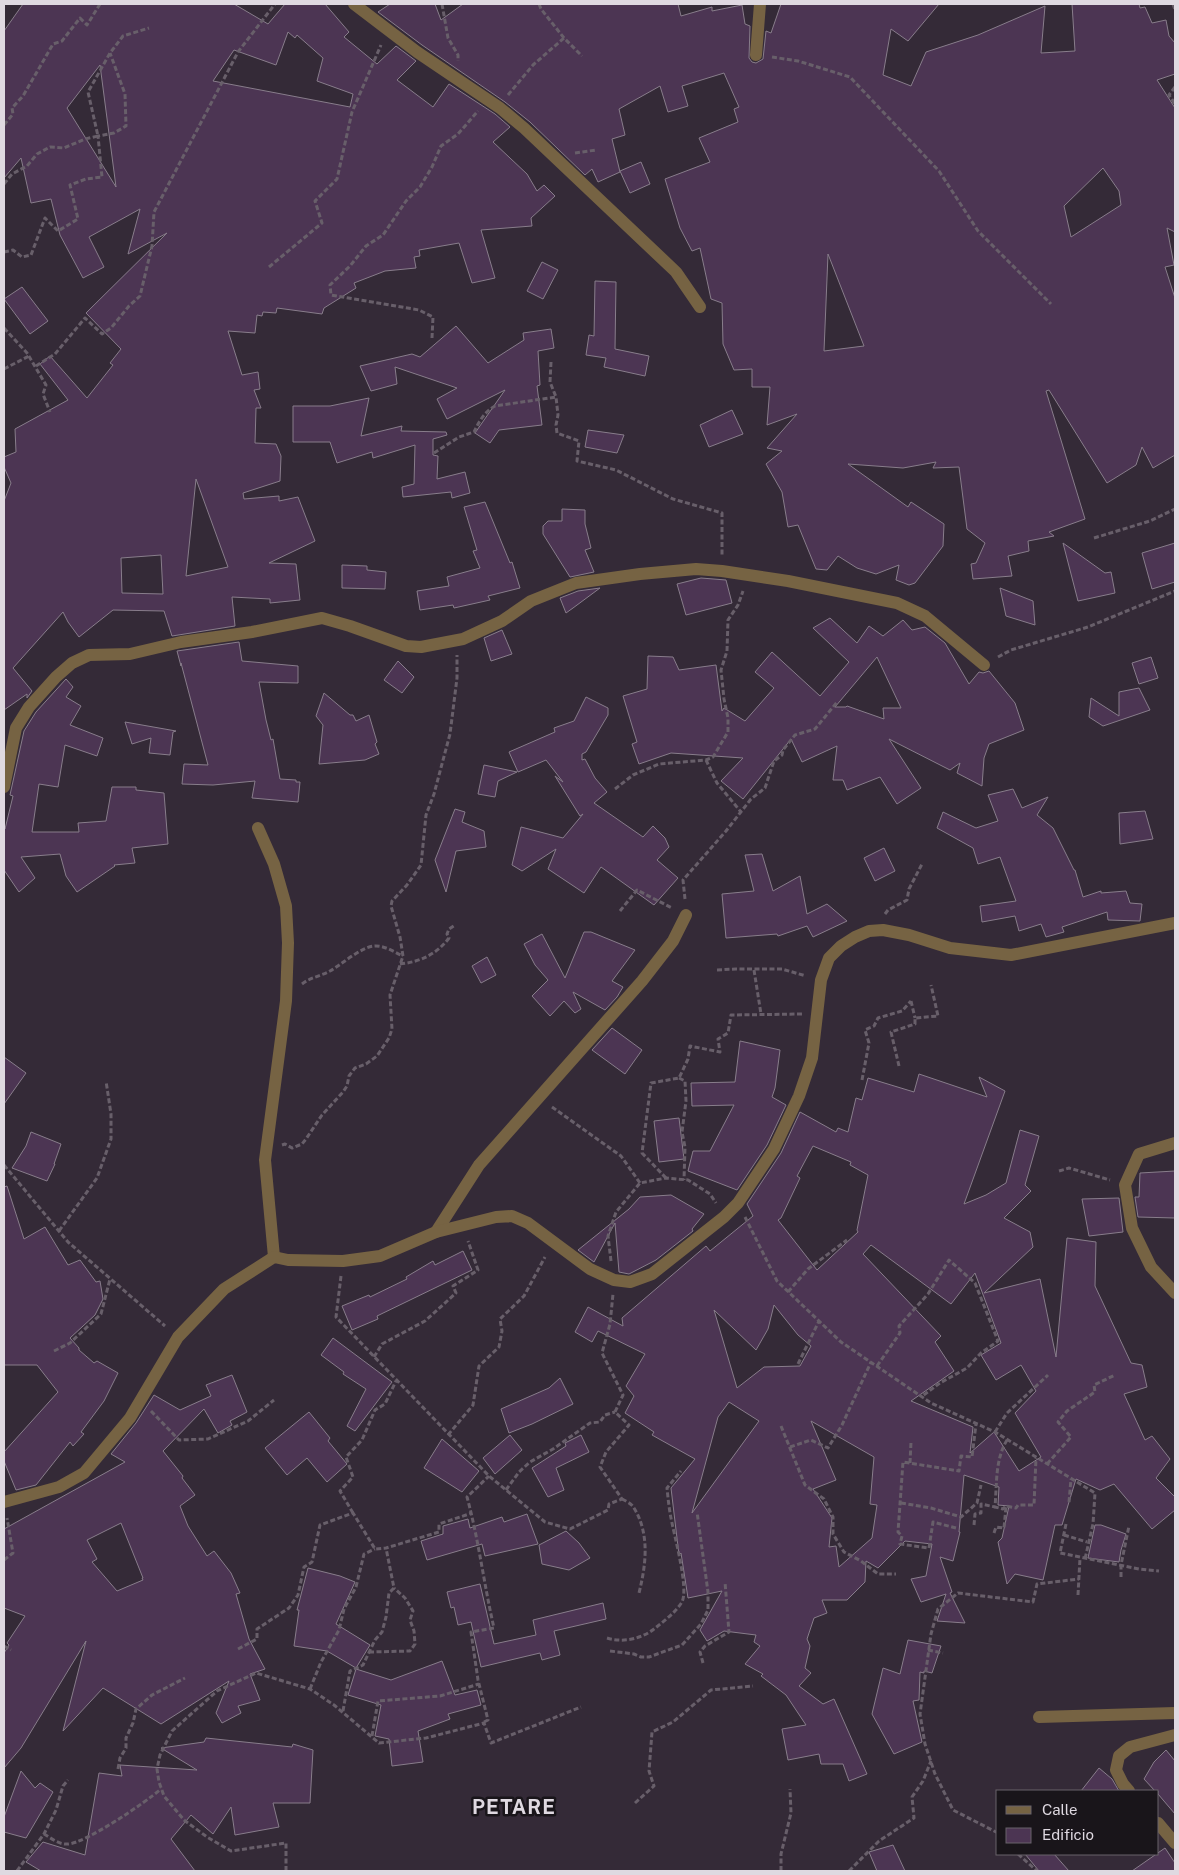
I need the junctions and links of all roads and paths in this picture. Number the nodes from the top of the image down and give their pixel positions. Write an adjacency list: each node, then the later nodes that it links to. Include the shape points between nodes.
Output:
1 (100, 4): 20 (path, via 87,25 80,18 62,41 53,44)
2 (275, 4): 31 (path, via 238,52 154,212 152,246 140,296 102,334 85,318 55,354)
3 (354, 4): 10 (street)
4 (442, 4): 15 (path, via 448,38 458,55)
5 (539, 4): 11 (path)
6 (760, 4): 13 (street)
7 (1173, 4): 8 (path)
8 (1175, 10)
9 (149, 28): 12 (path, via 123,36)
10 (388, 30): 15 (street); 24 (path, via 352,112 337,179 315,201 322,223)
11 (564, 38): 14 (path); 19 (path, via 533,65 502,101)
12 (110, 53): 21 (path, via 88,92); 21 (path, via 125,94 126,126 114,133)
13 (756, 55): 25 (path, via 798,61 850,77 939,172 978,230)
14 (582, 56)
15 (453, 76): 17 (street)
16 (1175, 86): 18 (path, via 1169,95)
17 (488, 99): 19 (street); 28 (path, via 458,134 441,146 420,187 406,201 383,235 366,246 330,285 330,295 419,310 433,317)
18 (1175, 104)
19 (500, 108): 26 (street, via 676,272)
20 (4, 125)
21 (98, 136): 22 (path, via 64,148 50,147 12,174); 23 (path, via 102,177 70,185 78,219 58,230 45,218 31,255 22,257 13,250)
22 (4, 184)
23 (4, 252)
24 (269, 266)
25 (1051, 304)
26 (700, 307)
27 (4, 328): 29 (path)
28 (432, 338)
29 (29, 356): 31 (path); 32 (path)
30 (551, 362): 33 (path, via 550,382)
31 (36, 366): 34 (path, via 46,384 42,394)
32 (4, 368)
33 (556, 397): 35 (path, via 495,406 480,420 474,432 459,437); 38 (path, via 557,433 579,440 577,461 616,470 673,499 722,513)
34 (50, 412)
35 (434, 453)
36 (1175, 509): 37 (path, via 1150,521)
37 (1094, 538)
38 (722, 571): 39 (street); 41 (street, via 670,571 576,583 531,601 502,621)
39 (748, 576): 42 (street, via 897,603 925,616); 44 (path, via 738,605 728,620 727,651 721,670 728,732 713,757)
40 (1175, 591): 42 (path, via 1088,628 1011,650)
41 (463, 639): 45 (street, via 406,646 322,618 130,654 89,655 72,663 29,707 16,728); 55 (path, via 457,654 450,734 426,814 421,865 391,906)
42 (984, 665)
43 (838, 701): 47 (path, via 815,728 795,735 774,761 765,788)
44 (706, 760): 46 (path, via 659,764 633,775); 47 (path, via 717,784)
45 (4, 787)
46 (615, 789)
47 (741, 812): 51 (path, via 683,880)
48 (258, 828): 61 (street, via 274,864 286,906)
49 (922, 864): 52 (path, via 907,900)
50 (620, 911): 51 (path, via 637,890)
51 (686, 915): 69 (street, via 673,941 642,981)
52 (883, 916)
53 (1175, 923): 59 (street, via 1011,955 950,948 883,930 869,931 841,946 829,958)
54 (455, 925): 56 (path, via 449,928 449,938 444,944 429,956)
55 (403, 956): 56 (path); 61 (path, via 385,948 368,947 330,971 308,979)
56 (400, 964): 71 (path, via 390,995 392,1028 377,1056 355,1068 343,1092 306,1139 292,1148 285,1144)
57 (717, 970): 58 (path)
58 (754, 970): 59 (path, via 782,970); 62 (path)
59 (821, 980): 63 (street)
60 (931, 986): 64 (path, via 938,1016)
61 (286, 1001): 71 (street)
62 (761, 1014): 63 (path); 66 (path, via 731,1015 728,1034 718,1039 720,1052 690,1046)
63 (818, 1016): 78 (street, via 812,1058 800,1096 774,1149)
64 (915, 1018): 65 (path, via 915,1024 891,1032); 67 (path, via 911,1000 902,1011 878,1018 874,1026 865,1030 870,1043)
65 (899, 1066)
66 (679, 1078): 74 (path, via 651,1083 642,1153); 75 (path, via 685,1081 686,1101 682,1132)
67 (862, 1080)
68 (106, 1081): 81 (path, via 111,1139 97,1178)
69 (539, 1098): 76 (path, via 621,1156); 82 (street, via 479,1166)
70 (1175, 1143): 77 (street, via 1139,1154)
71 (265, 1160): 85 (street)
72 (4, 1165): 81 (path)
73 (1059, 1171): 77 (path, via 1069,1168)
74 (666, 1178): 75 (path); 76 (path)
75 (684, 1180): 79 (path, via 710,1194)
76 (640, 1183): 88 (path, via 616,1212 608,1236)
77 (1125, 1184): 90 (street, via 1132,1228 1151,1267)
78 (738, 1203): 79 (street); 89 (path, via 776,1281)
79 (724, 1217): 88 (street, via 652,1274 630,1282)
80 (463, 1226): 82 (street); 84 (street, via 512,1216 528,1223); 94 (path, via 478,1270 453,1286 456,1293 425,1321 382,1344)
81 (59, 1231): 87 (path)
82 (436, 1232): 86 (street, via 380,1256)
83 (847, 1240): 89 (path, via 808,1269)
84 (553, 1243): 88 (street, via 590,1269); 108 (path, via 524,1296 500,1319 499,1347 479,1366 473,1405)
85 (274, 1257): 86 (street); 92 (street, via 224,1289)
86 (343, 1261): 94 (path, via 336,1317)
87 (110, 1278): 92 (path); 93 (path, via 101,1314 70,1343)
88 (614, 1280): 104 (path, via 610,1324 602,1353 623,1395)
89 (788, 1292): 91 (path)
90 (1175, 1293)
91 (819, 1321): 95 (path); 96 (path)
92 (178, 1337): 102 (street)
93 (54, 1351)
94 (374, 1358): 100 (path)
95 (871, 1362): 97 (path); 111 (path, via 842,1426 828,1448 811,1440)
96 (798, 1364)
97 (877, 1366): 101 (path); 101 (path, via 900,1333 899,1326 922,1301 949,1260 975,1283 998,1342 967,1368)
98 (1048, 1375): 107 (path, via 1007,1413)
99 (1115, 1375): 114 (path, via 1094,1385 1095,1392 1067,1411 1058,1422 1071,1437)
100 (396, 1381): 108 (path); 127 (path, via 385,1404 375,1410 362,1440 346,1457 353,1477 340,1491)
101 (921, 1397): 105 (path)
102 (140, 1400): 103 (path, via 179,1440 208,1439 248,1421); 123 (street, via 130,1418 84,1473 59,1488)
103 (274, 1400)
104 (615, 1412): 119 (path, via 605,1415 600,1422 590,1423 530,1462); 120 (path, via 629,1425 606,1452 600,1467)
105 (976, 1424): 107 (path); 113 (path, via 972,1457 961,1456 959,1471)
106 (781, 1426): 111 (path)
107 (995, 1432): 109 (path)
108 (448, 1435): 116 (path)
109 (1007, 1440): 112 (path); 125 (path, via 997,1468)
110 (912, 1442): 113 (path)
111 (790, 1447): 142 (path, via 805,1485 824,1499 832,1517 833,1534 844,1552 878,1574)
112 (1036, 1458): 114 (path); 124 (path, via 1034,1505)
113 (910, 1463): 122 (path, via 904,1462)
114 (1047, 1464): 117 (path)
115 (681, 1471): 149 (path, via 666,1488 680,1559 683,1600 648,1634 637,1638)
116 (489, 1476): 119 (path); 128 (path, via 467,1497)
117 (1071, 1479): 121 (path); 135 (path, via 1095,1493)
118 (981, 1485): 122 (path, via 977,1503 961,1516)
119 (506, 1490): 120 (path, via 545,1522 570,1529 608,1510 609,1504)
120 (622, 1499): 147 (path, via 634,1506 646,1548 646,1568)
121 (1069, 1502)
122 (901, 1503): 132 (path, via 900,1544 929,1548 933,1522)
123 (4, 1506): 139 (path, via 13,1553)
124 (1006, 1506): 125 (path, via 1003,1509); 133 (path, via 1004,1528 996,1527)
125 (995, 1507): 130 (path, via 981,1504 981,1513 975,1514)
126 (697, 1512): 154 (path, via 708,1592 708,1610 701,1624 682,1645 649,1657)
127 (353, 1513): 137 (path); 151 (path, via 320,1526 312,1562 304,1567 298,1595 289,1608 257,1629 257,1639)
128 (472, 1513): 136 (path, via 439,1524 439,1532); 159 (path, via 494,1628 470,1632)
129 (1066, 1524): 134 (path)
130 (974, 1525)
131 (1129, 1526): 140 (path)
132 (956, 1528)
133 (994, 1533)
134 (1064, 1536): 135 (path); 138 (path, via 1060,1553)
135 (1088, 1542): 138 (path)
136 (386, 1548): 137 (path); 146 (path)
137 (376, 1549): 161 (path, via 364,1554 356,1587 344,1609 339,1630)
138 (1082, 1558): 140 (path); 144 (path)
139 (4, 1560)
140 (1121, 1565): 141 (path); 143 (path)
141 (1160, 1571)
142 (896, 1574)
143 (1122, 1577)
144 (1079, 1580): 148 (path); 153 (path, via 1037,1584 1033,1602 958,1593 938,1609)
145 (725, 1582): 157 (path, via 729,1632 705,1646 700,1652)
146 (394, 1588): 155 (path, via 389,1593 382,1632); 155 (path, via 406,1598 413,1612 410,1620 415,1644 410,1651)
147 (639, 1593)
148 (1078, 1595)
149 (607, 1638)
150 (4, 1646): 152 (path)
151 (238, 1649)
152 (11, 1650)
153 (928, 1650): 156 (path); 169 (path, via 920,1714)
154 (610, 1651)
155 (369, 1652): 163 (path, via 363,1665 350,1670)
156 (943, 1653)
157 (703, 1663)
158 (185, 1678): 170 (path, via 162,1688 136,1709)
159 (479, 1684): 166 (path, via 488,1720); 168 (path, via 440,1696 378,1701)
160 (754, 1686): 175 (path, via 711,1690 673,1722 652,1732 649,1770 654,1786)
161 (310, 1689): 163 (path); 172 (path, via 256,1673 217,1691 172,1731 157,1769)
162 (581, 1707): 166 (path, via 490,1743)
163 (342, 1712): 168 (path)
164 (1175, 1713): 165 (street)
165 (1039, 1717)
166 (484, 1723): 168 (path, via 426,1738 379,1743)
167 (1175, 1735): 174 (street, via 1130,1747 1119,1756 1116,1770)
168 (372, 1736)
169 (931, 1761): 177 (path, via 953,1810); 184 (path, via 923,1781 912,1796 914,1818 879,1841)
170 (118, 1769)
171 (68, 1780): 178 (path)
172 (161, 1789): 178 (path, via 145,1803 76,1843 63,1844); 182 (path, via 184,1820 231,1851 286,1843)
173 (790, 1789): 183 (path, via 791,1813 781,1854)
174 (1129, 1790)
175 (635, 1803)
176 (1159, 1824): 179 (street)
177 (996, 1832)
178 (44, 1834): 181 (path)
179 (1175, 1843)
180 (1019, 1855): 185 (path)
181 (17, 1871)
182 (286, 1871)
183 (781, 1871)
184 (849, 1871)
185 (1037, 1871)

